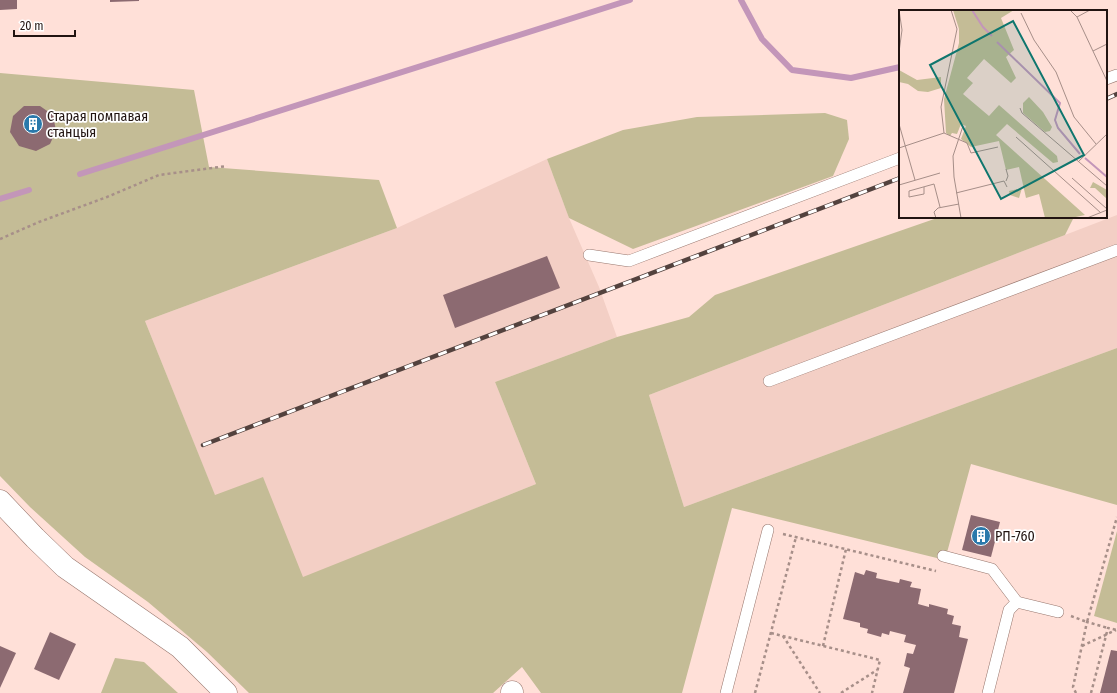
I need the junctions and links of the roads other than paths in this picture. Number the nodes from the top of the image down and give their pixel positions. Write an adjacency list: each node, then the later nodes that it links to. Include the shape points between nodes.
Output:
1 (1117, 75): 2 (lane)
2 (1107, 79)
3 (899, 158): 5 (lane, via 629,262)
4 (1117, 250): 6 (lane)
5 (589, 255)
6 (769, 381)
7 (0, 501): 12 (street, via 65,567 180,647)
8 (768, 530): 13 (lane)
9 (943, 556): 10 (lane, via 992,569)
10 (1017, 602): 11 (lane); 14 (lane, via 1009,610)
11 (1058, 612)
12 (226, 693)
13 (726, 693)
14 (988, 693)

